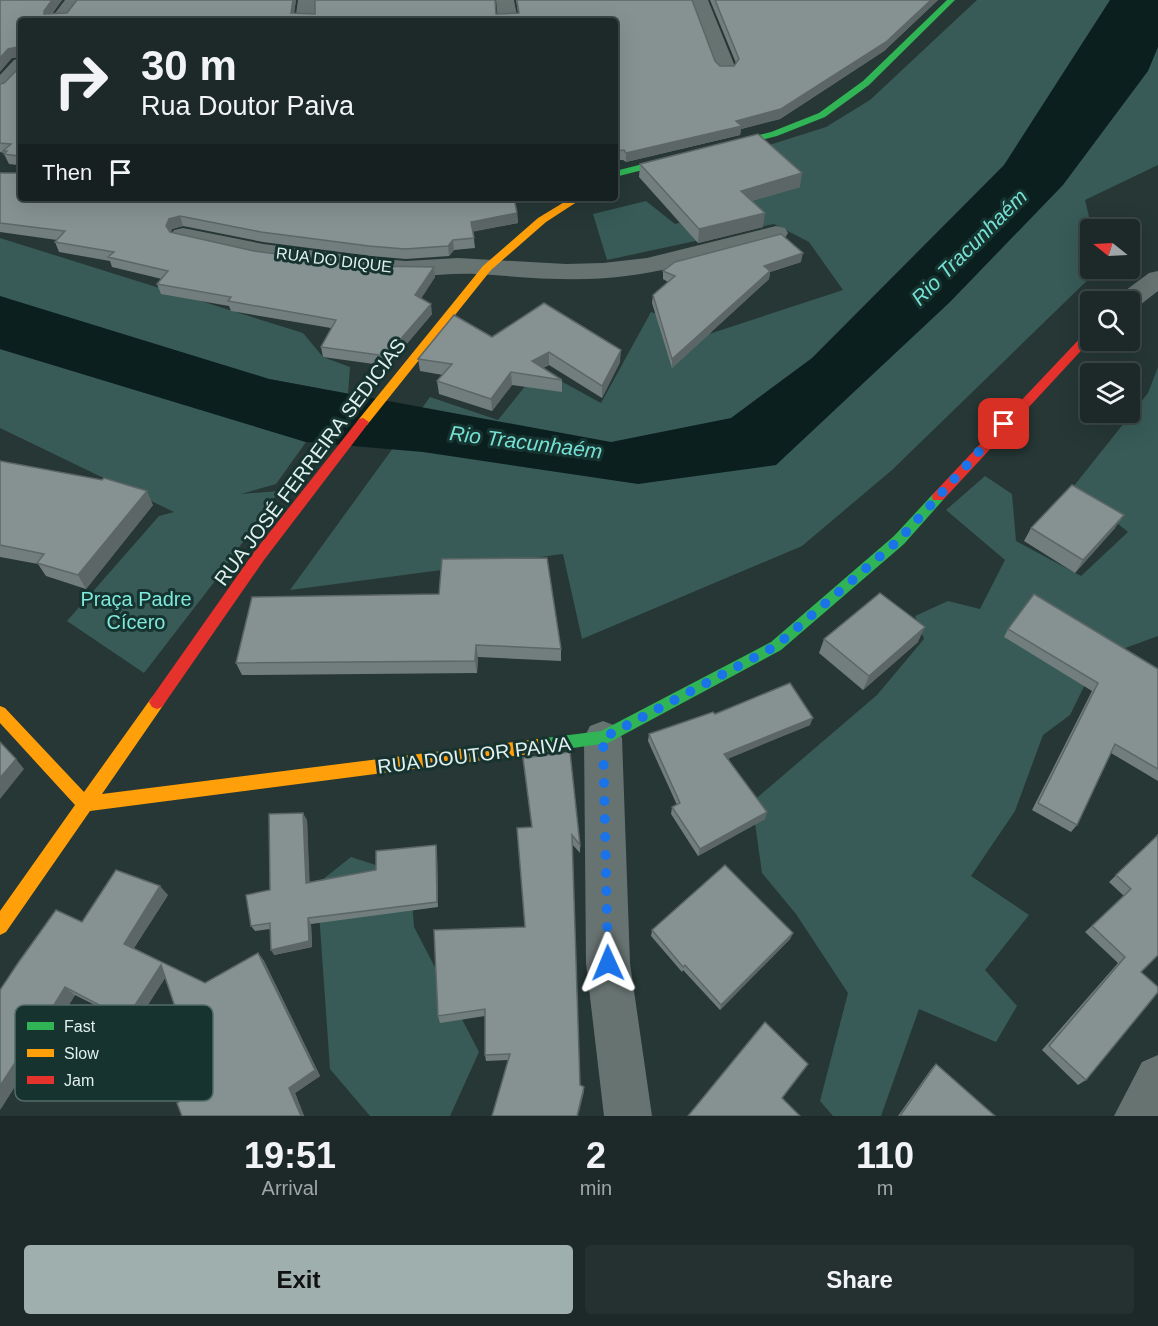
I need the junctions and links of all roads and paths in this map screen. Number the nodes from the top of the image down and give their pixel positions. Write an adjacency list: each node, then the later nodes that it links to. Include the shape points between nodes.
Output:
1 (75, 0): 6 (street)
2 (307, 0): 7 (street)
3 (505, 0): 8 (street)
4 (699, 0): 10 (street)
5 (951, 0): 12 (street, via 866,83 822,115 774,134)
6 (61, 18)
7 (305, 18)
8 (508, 18)
9 (18, 67): 11 (street)
10 (726, 69)
11 (0, 87)
12 (618, 173)
13 (573, 201): 16 (street, RUA JOSÉ FERREIRA SEDICIAS, via 542,220)
14 (776, 233): 16 (street, RUA DO DIQUE, via 675,260 605,271)
15 (183, 235): 16 (street, RUA DO DIQUE, via 249,250 358,264)
16 (487, 268): 22 (street, RUA JOSÉ FERREIRA SEDICIAS, via 259,556)
17 (1158, 279): 18 (street)
18 (1140, 292)
19 (1080, 345): 21 (street, RUA DOUTOR PAIVA, via 899,540 776,646)
20 (0, 713): 22 (street)
21 (603, 738): 22 (street, RUA DOUTOR PAIVA); 25 (street, via 608,963)
22 (85, 804): 23 (street, RUA JOSÉ FERREIRA SEDICIAS)
23 (0, 926)
24 (1158, 1078): 26 (street)
25 (628, 1116)
26 (1138, 1116)

